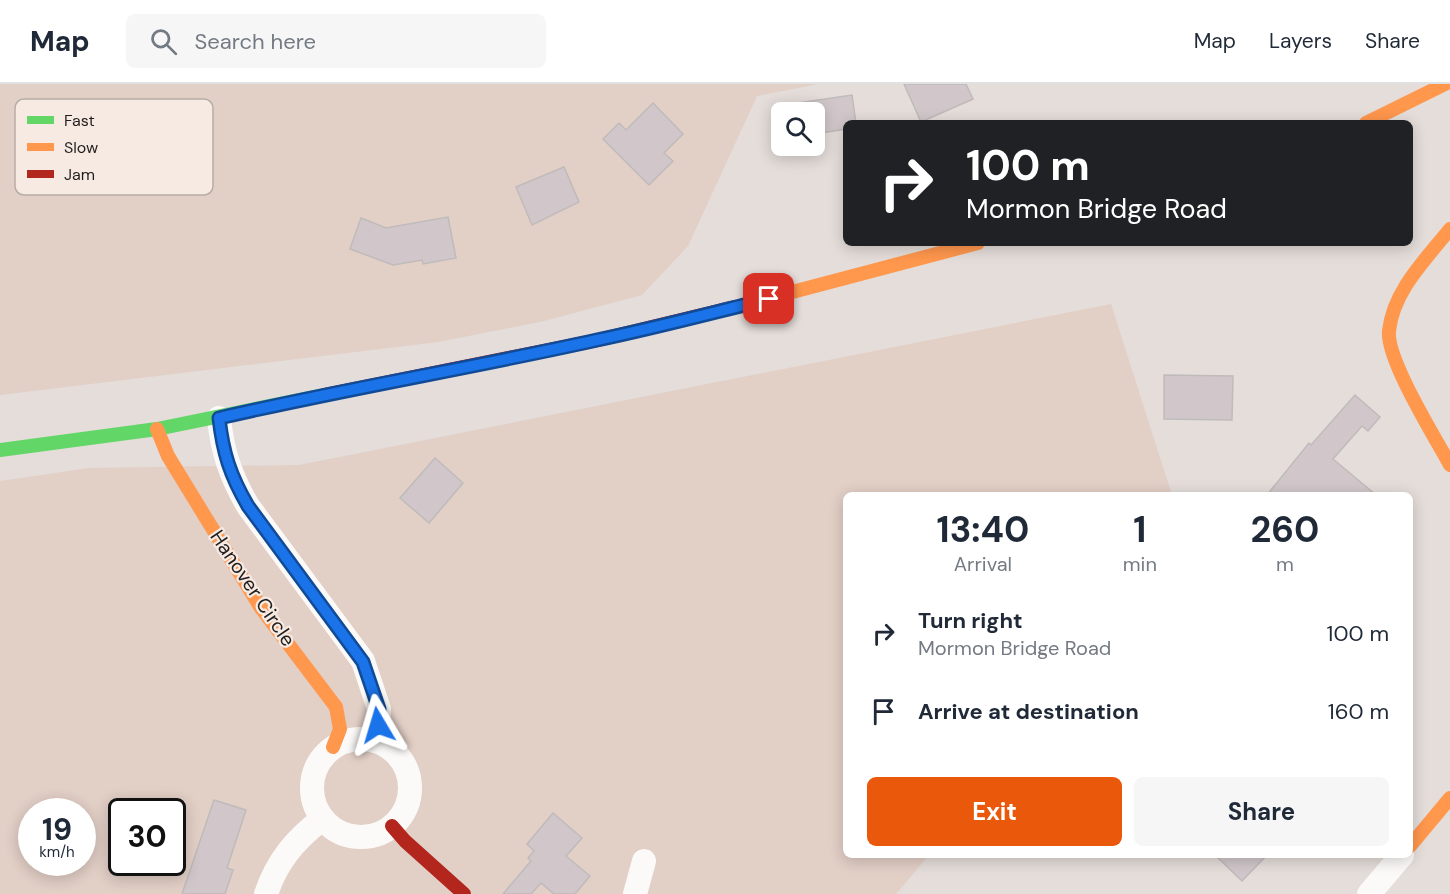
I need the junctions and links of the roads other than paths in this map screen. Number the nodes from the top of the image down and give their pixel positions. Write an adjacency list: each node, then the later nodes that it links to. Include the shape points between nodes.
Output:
1 (1445, 84): 2 (main road)
2 (1372, 120)
3 (1450, 229): 8 (main road, via 1407,284 1389,328 1393,358)
4 (967, 246): 5 (main road, via 598,340)
5 (219, 418): 6 (main road); 9 (street, via 222,447 233,480 248,506 363,662 379,709)
6 (157, 429): 7 (main road); 10 (main road, Hanover Circle, via 168,456 261,608 336,707 340,729)
7 (0, 450)
8 (1450, 465)
9 (378, 741): 10 (street, via 362,738); 13 (street, via 404,763 410,779 404,813)
10 (333, 747): 12 (street, via 321,757 311,786)
11 (1450, 798): 14 (main road)
12 (322, 819): 13 (street, via 344,834 361,837 378,835); 17 (street, via 282,857)
13 (392, 826): 18 (main road)
14 (1413, 842)
15 (1399, 858): 20 (street)
16 (644, 861): 19 (street)
17 (266, 894)
18 (464, 894)
19 (635, 894)
20 (1369, 894)

